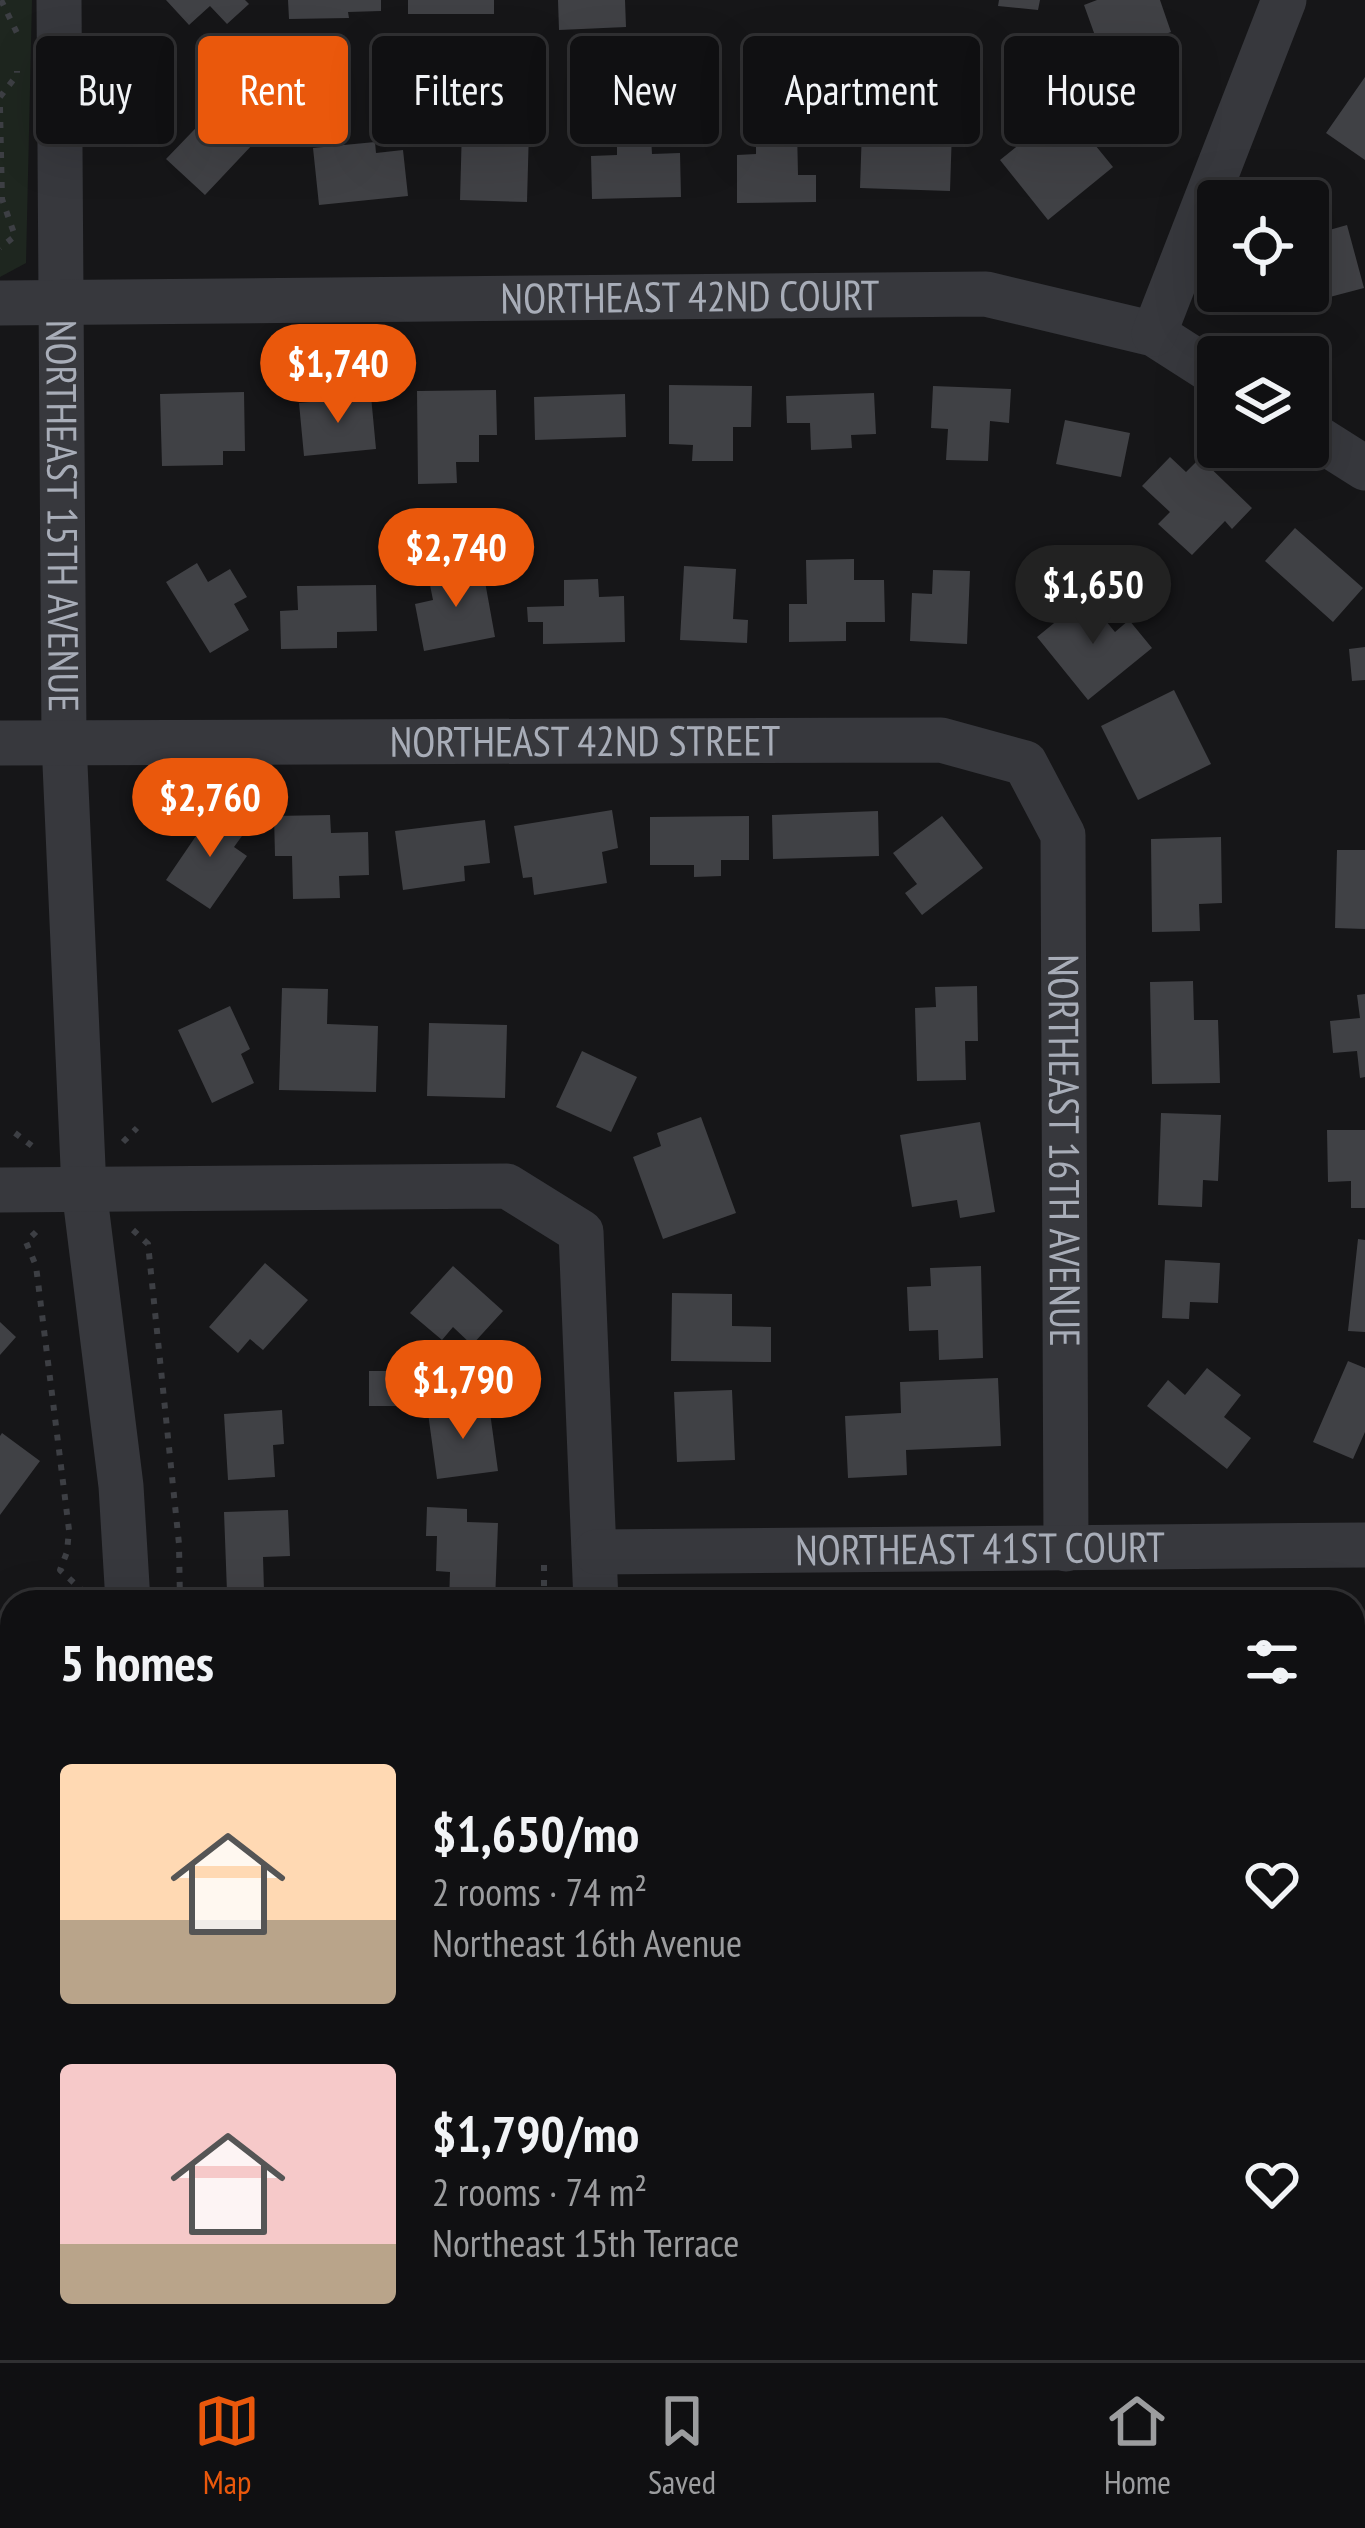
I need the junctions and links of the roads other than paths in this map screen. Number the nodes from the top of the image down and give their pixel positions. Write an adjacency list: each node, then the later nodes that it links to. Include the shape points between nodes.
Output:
1 (59, 0): 3 (street, NORTHEAST 15TH AVENUE)
2 (1284, 0): 5 (street)
3 (61, 302): 4 (street, NORTHEAST 42ND COURT); 5 (street, NORTHEAST 42ND COURT, via 986,294); 10 (street, NORTHEAST 15TH AVENUE)
4 (0, 303)
5 (1154, 334): 6 (street, NORTHEAST 42ND COURT)
6 (1197, 362)
7 (1329, 445): 8 (street)
8 (1365, 468)
9 (0, 742): 10 (street, NORTHEAST 42ND STREET)
10 (64, 742): 11 (street, NORTHEAST 42ND STREET, via 941,740); 12 (street, NORTHEAST 15TH AVENUE)
11 (1024, 764): 15 (street, NORTHEAST 16TH AVENUE, via 1064,835)
12 (82, 1189): 13 (street); 16 (street, via 507,1186 580,1232); 17 (street, NORTHEAST 15TH AVENUE, via 122,1486)
13 (0, 1190)
14 (1365, 1545): 15 (street, NORTHEAST 41ST COURT)
15 (1066, 1550): 16 (street, NORTHEAST 41ST COURT)
16 (596, 1552): 18 (street)
17 (127, 1590)
18 (596, 1590)

